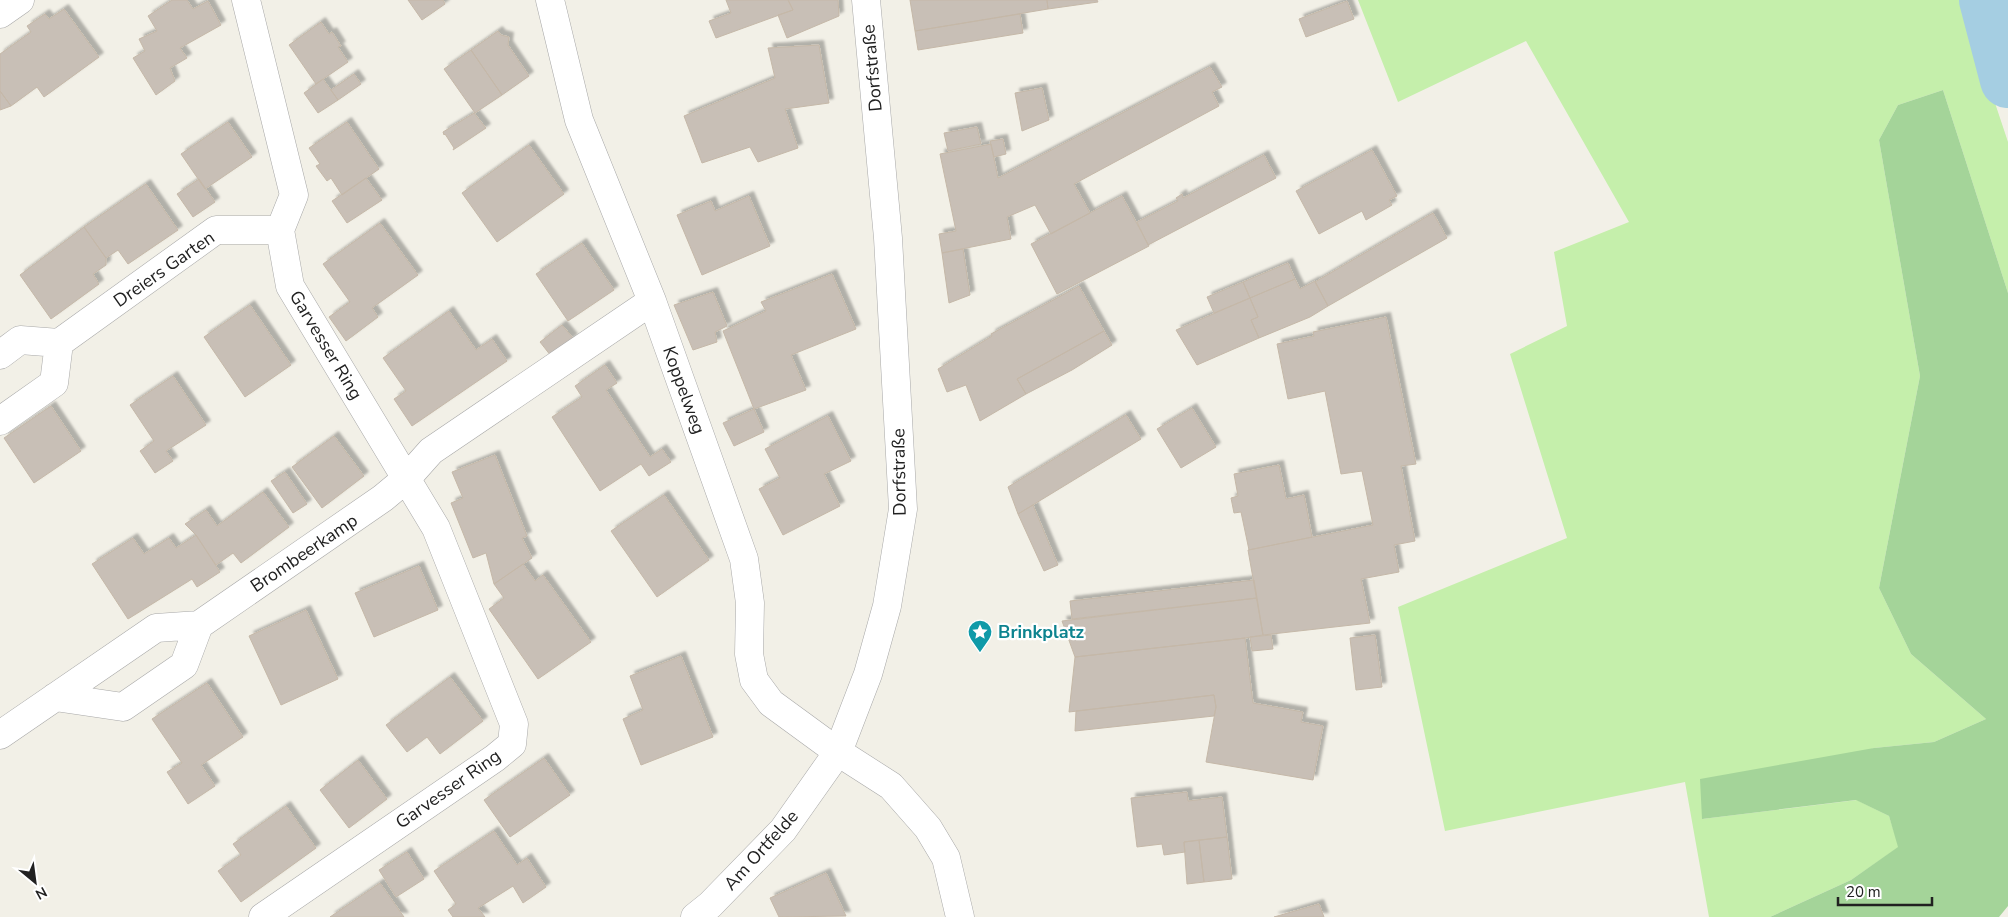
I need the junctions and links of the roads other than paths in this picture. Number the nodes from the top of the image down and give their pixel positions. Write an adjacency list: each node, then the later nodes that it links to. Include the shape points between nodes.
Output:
1 (20, 0): 5 (street)
2 (246, 0): 6 (street, via 294,195)
3 (550, 0): 7 (street, Koppelweg, via 579,120)
4 (866, 0): 15 (street, Dorfstraße, via 888,238 903,509 887,606 868,674)
5 (0, 14)
6 (280, 230): 8 (street, Dreiers Garten, via 216,230); 11 (street, Garvesser Ring, via 290,286)
7 (652, 301): 11 (street, via 431,452); 15 (street, Koppelweg, via 744,559 750,603 749,654 754,680 771,703)
8 (59, 342): 9 (street, via 20,340); 10 (street, via 54,383)
9 (0, 355)
10 (0, 420)
11 (407, 478): 12 (street, Brombeerkamp, via 383,498); 16 (street, Garvesser Ring, via 436,528 514,724 512,744)
12 (198, 625): 13 (street, via 156,628); 13 (street, via 184,665 123,707)
13 (55, 697): 14 (street)
14 (0, 735)
15 (838, 752): 17 (street, Am Ortfelde, via 783,830); 18 (street, via 891,786 928,828 946,858)
16 (268, 915)
17 (695, 917)
18 (960, 917)

